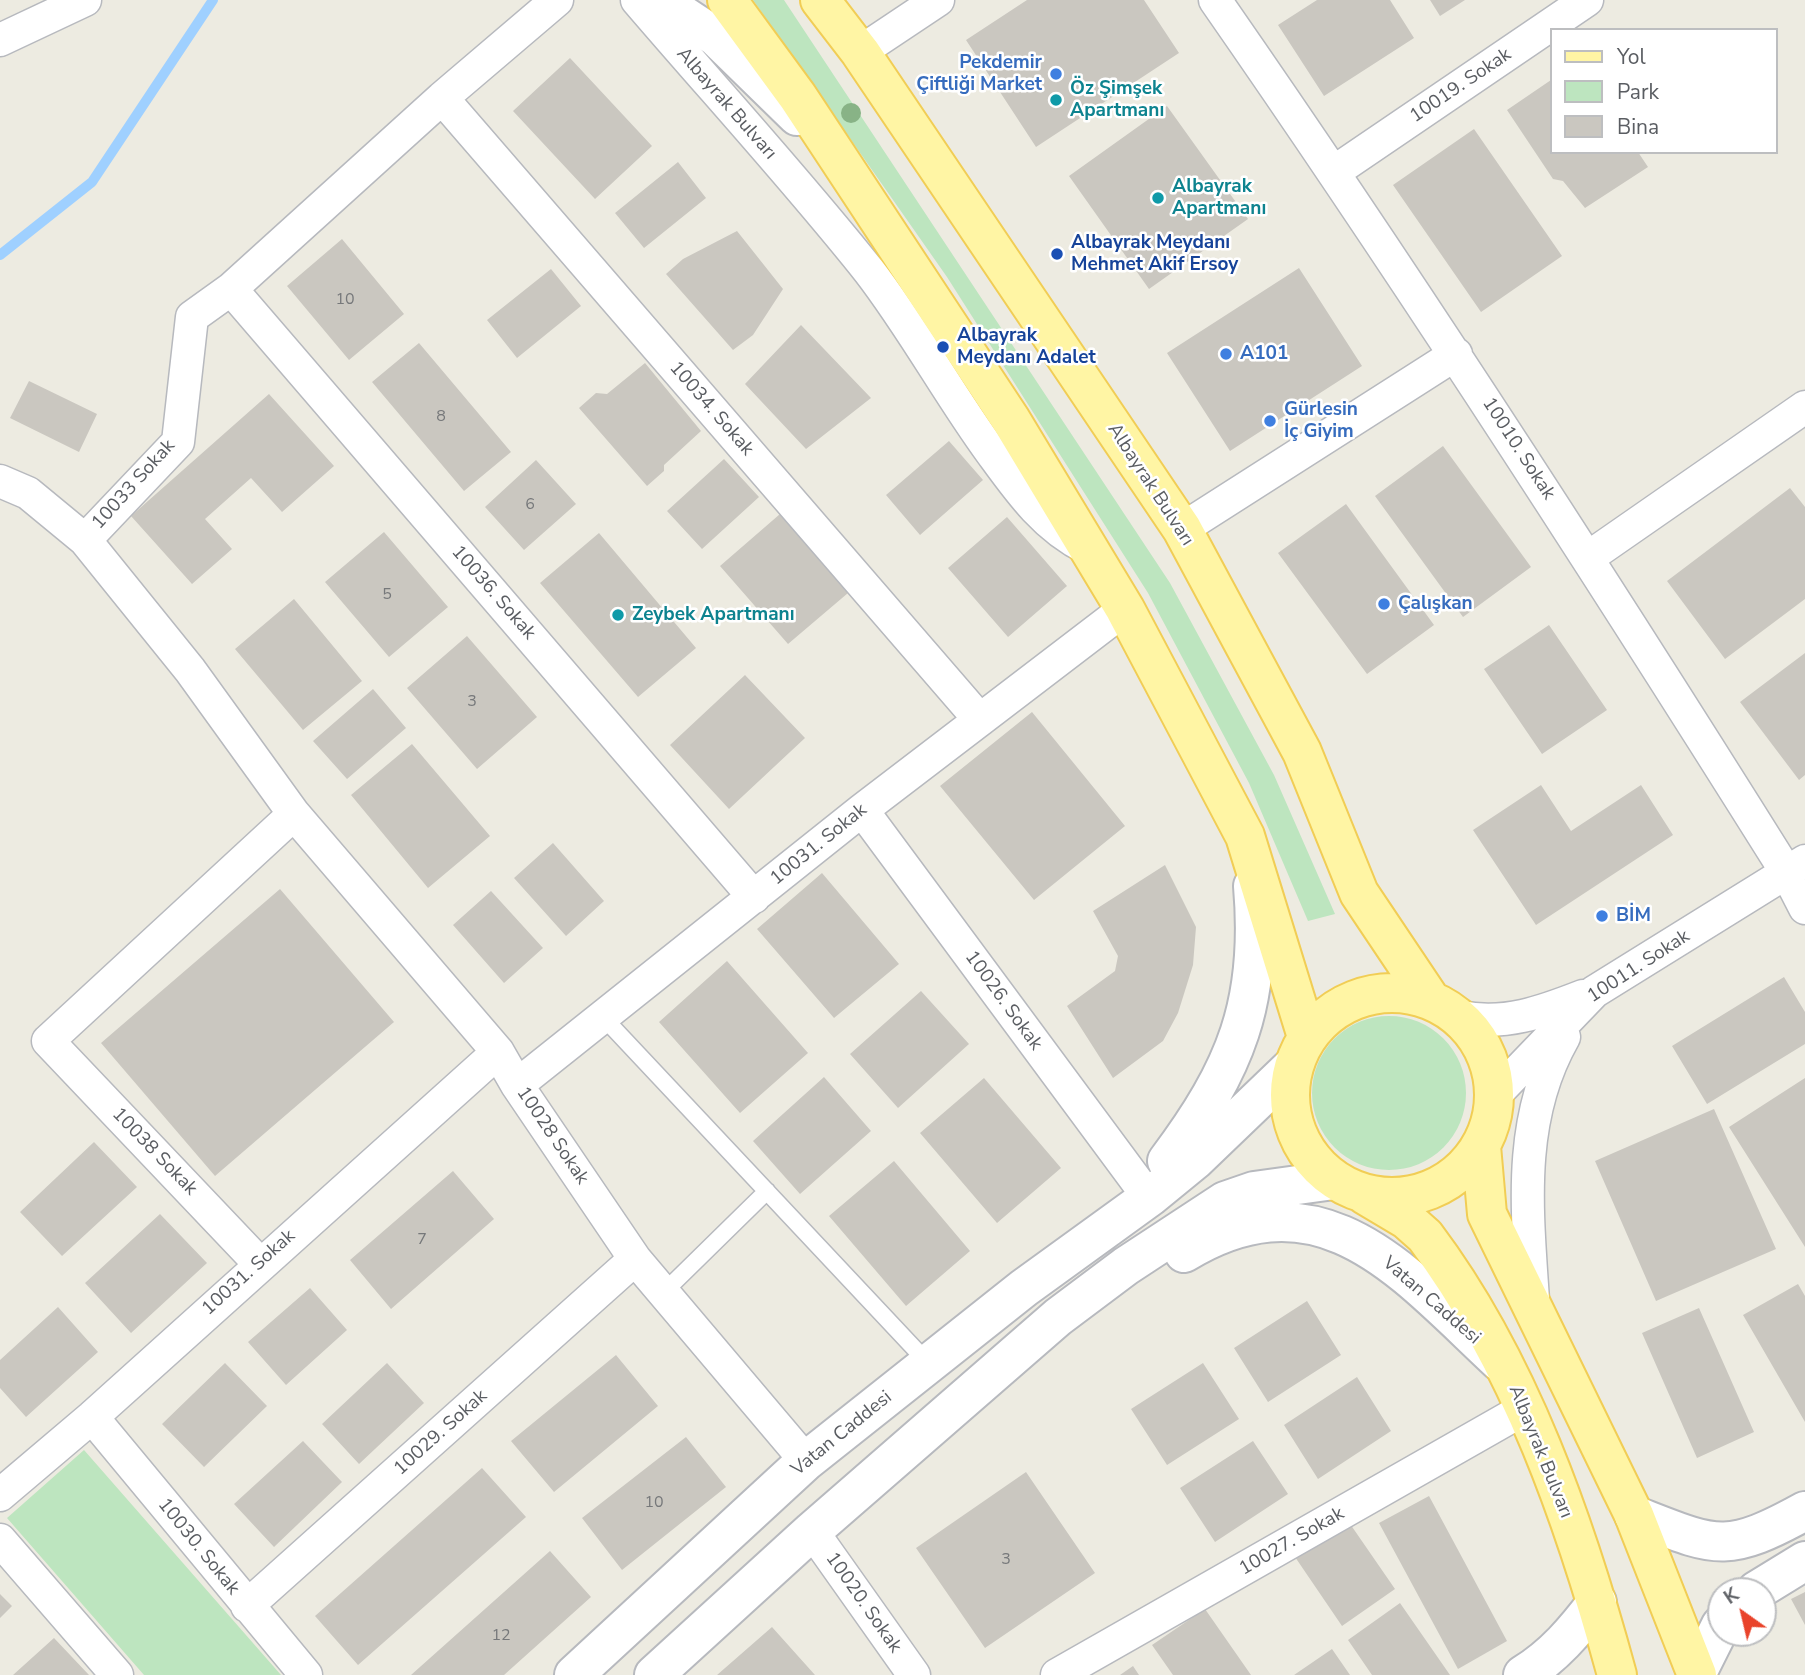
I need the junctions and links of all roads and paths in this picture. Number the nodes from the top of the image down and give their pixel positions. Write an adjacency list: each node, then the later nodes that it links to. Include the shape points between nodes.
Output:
1 (85, 0): 10 (street)
2 (557, 0): 12 (street, 10033 Sokak)
3 (637, 0): 15 (street, Albayrak Bulvarı)
4 (660, 0): 13 (street, via 716,37 748,65)
5 (727, 0): 13 (main road, Albayrak Bulvarı)
6 (820, 0): 11 (main road, Albayrak Bulvarı)
7 (938, 0): 11 (street)
8 (1215, 0): 14 (street, 10010. Sokak)
9 (1587, 0): 14 (street, 10019. Sokak)
10 (0, 40)
11 (860, 52): 21 (main road, Albayrak Bulvarı)
12 (442, 98): 16 (street, 10033 Sokak); 26 (street, 10034. Sokak)
13 (839, 159): 17 (main road, Albayrak Bulvarı)
14 (1334, 172): 18 (street, 10010. Sokak)
15 (870, 272): 17 (street, Albayrak Bulvarı); 23 (street, Albayrak Bulvarı, via 1016,486 1066,537)
16 (231, 289): 22 (street, 10033 Sokak, via 192,317 178,442); 31 (street, 10036. Sokak)
17 (937, 308): 23 (main road, Albayrak Bulvarı, via 1012,420)
18 (1456, 354): 21 (street); 24 (street, 10010. Sokak)
19 (1805, 407): 24 (street)
20 (0, 481): 22 (street, via 28,493)
21 (1182, 529): 34 (main road, Albayrak Bulvarı, via 1302,752 1359,893)
22 (85, 540): 28 (street, 10033 Sokak, via 190,670)
23 (1088, 548): 25 (main road, Albayrak Bulvarı)
24 (1589, 557): 30 (street, 10010. Sokak)
25 (1125, 609): 26 (street, 10031. Sokak); 29 (main road, Albayrak Bulvarı)
26 (980, 720): 27 (street, 10031. Sokak)
27 (862, 810): 31 (street, 10031. Sokak); 43 (street, 10026. Sokak)
28 (295, 814): 37 (street, 10028 Sokak); 45 (street, 10038 Sokak, via 48,1041)
29 (1245, 836): 36 (main road, Albayrak Bulvarı); 43 (street, Vatan Caddesi, via 1257,930 1246,1012 1227,1066 1202,1115)
30 (1796, 867): 32 (street, 10010. Sokak); 33 (street, 10011. Sokak)
31 (754, 897): 35 (street, 10031. Sokak)
32 (1805, 908)
33 (1594, 992): 34 (street, via 1523,1017 1480,1021); 39 (street, 10011. Sokak); 47 (street, via 1554,1055 1536,1102 1527,1171)
34 (1445, 1008): 36 (main road, via 1396,992 1360,997 1330,1013); 39 (main road, via 1482,1045 1494,1078)
35 (603, 1017): 38 (street, 10031. Sokak); 42 (lane)
36 (1300, 1051): 41 (main road, via 1289,1098 1295,1129 1310,1158); 43 (street, Vatan Caddesi, via 1195,1160)
37 (498, 1052): 38 (street, 10028 Sokak); 45 (street, 10031. Sokak)
38 (517, 1085): 44 (street, 10028 Sokak)
39 (1493, 1097): 40 (main road, via 1493,1113)
40 (1481, 1146): 41 (main road, via 1458,1173 1427,1191 1396,1198); 47 (main road, via 1486,1214)
41 (1349, 1187): 48 (street, Vatan Caddesi, via 1254,1191 1225,1201 1126,1266); 50 (main road, Albayrak Bulvarı, via 1408,1220 1425,1236)
42 (767, 1191): 46 (lane); 49 (lane)
43 (1136, 1202): 49 (street, Vatan Caddesi)
44 (635, 1259): 46 (street, 10028 Sokak); 62 (street, 10029. Sokak)
45 (259, 1263): 52 (street, 10031. Sokak)
46 (663, 1293): 53 (street, 10028 Sokak)
47 (1534, 1309): 56 (main road)
48 (1015, 1356): 50 (street, Vatan Caddesi, via 1216,1234 1279,1222 1331,1230 1388,1259); 57 (street, Vatan Caddesi)
49 (929, 1363): 53 (street, Vatan Caddesi)
50 (1504, 1366): 51 (main road, Albayrak Bulvarı)
51 (1526, 1408): 61 (main road, Albayrak Bulvarı); 70 (street, 10027. Sokak)
52 (92, 1417): 54 (street, 10031. Sokak); 62 (street, 10030. Sokak)
53 (806, 1461): 67 (street, Vatan Caddesi)
54 (0, 1495)
55 (1805, 1511): 56 (street, via 1741,1542 1698,1539)
56 (1634, 1515): 64 (main road)
57 (812, 1531): 68 (street, Vatan Caddesi); 69 (street, 10020. Sokak)
58 (0, 1540): 65 (street)
59 (1805, 1561): 60 (street)
60 (1777, 1578)
61 (1597, 1602): 71 (street, via 1571,1636); 72 (main road, Albayrak Bulvarı)
62 (247, 1606): 66 (street, 10030. Sokak)
63 (1710, 1647): 64 (street)
64 (1697, 1674)
65 (117, 1675)
66 (306, 1675)
67 (574, 1675)
68 (654, 1675)
69 (914, 1675)
70 (1057, 1675)
71 (1522, 1675)
72 (1617, 1675)

